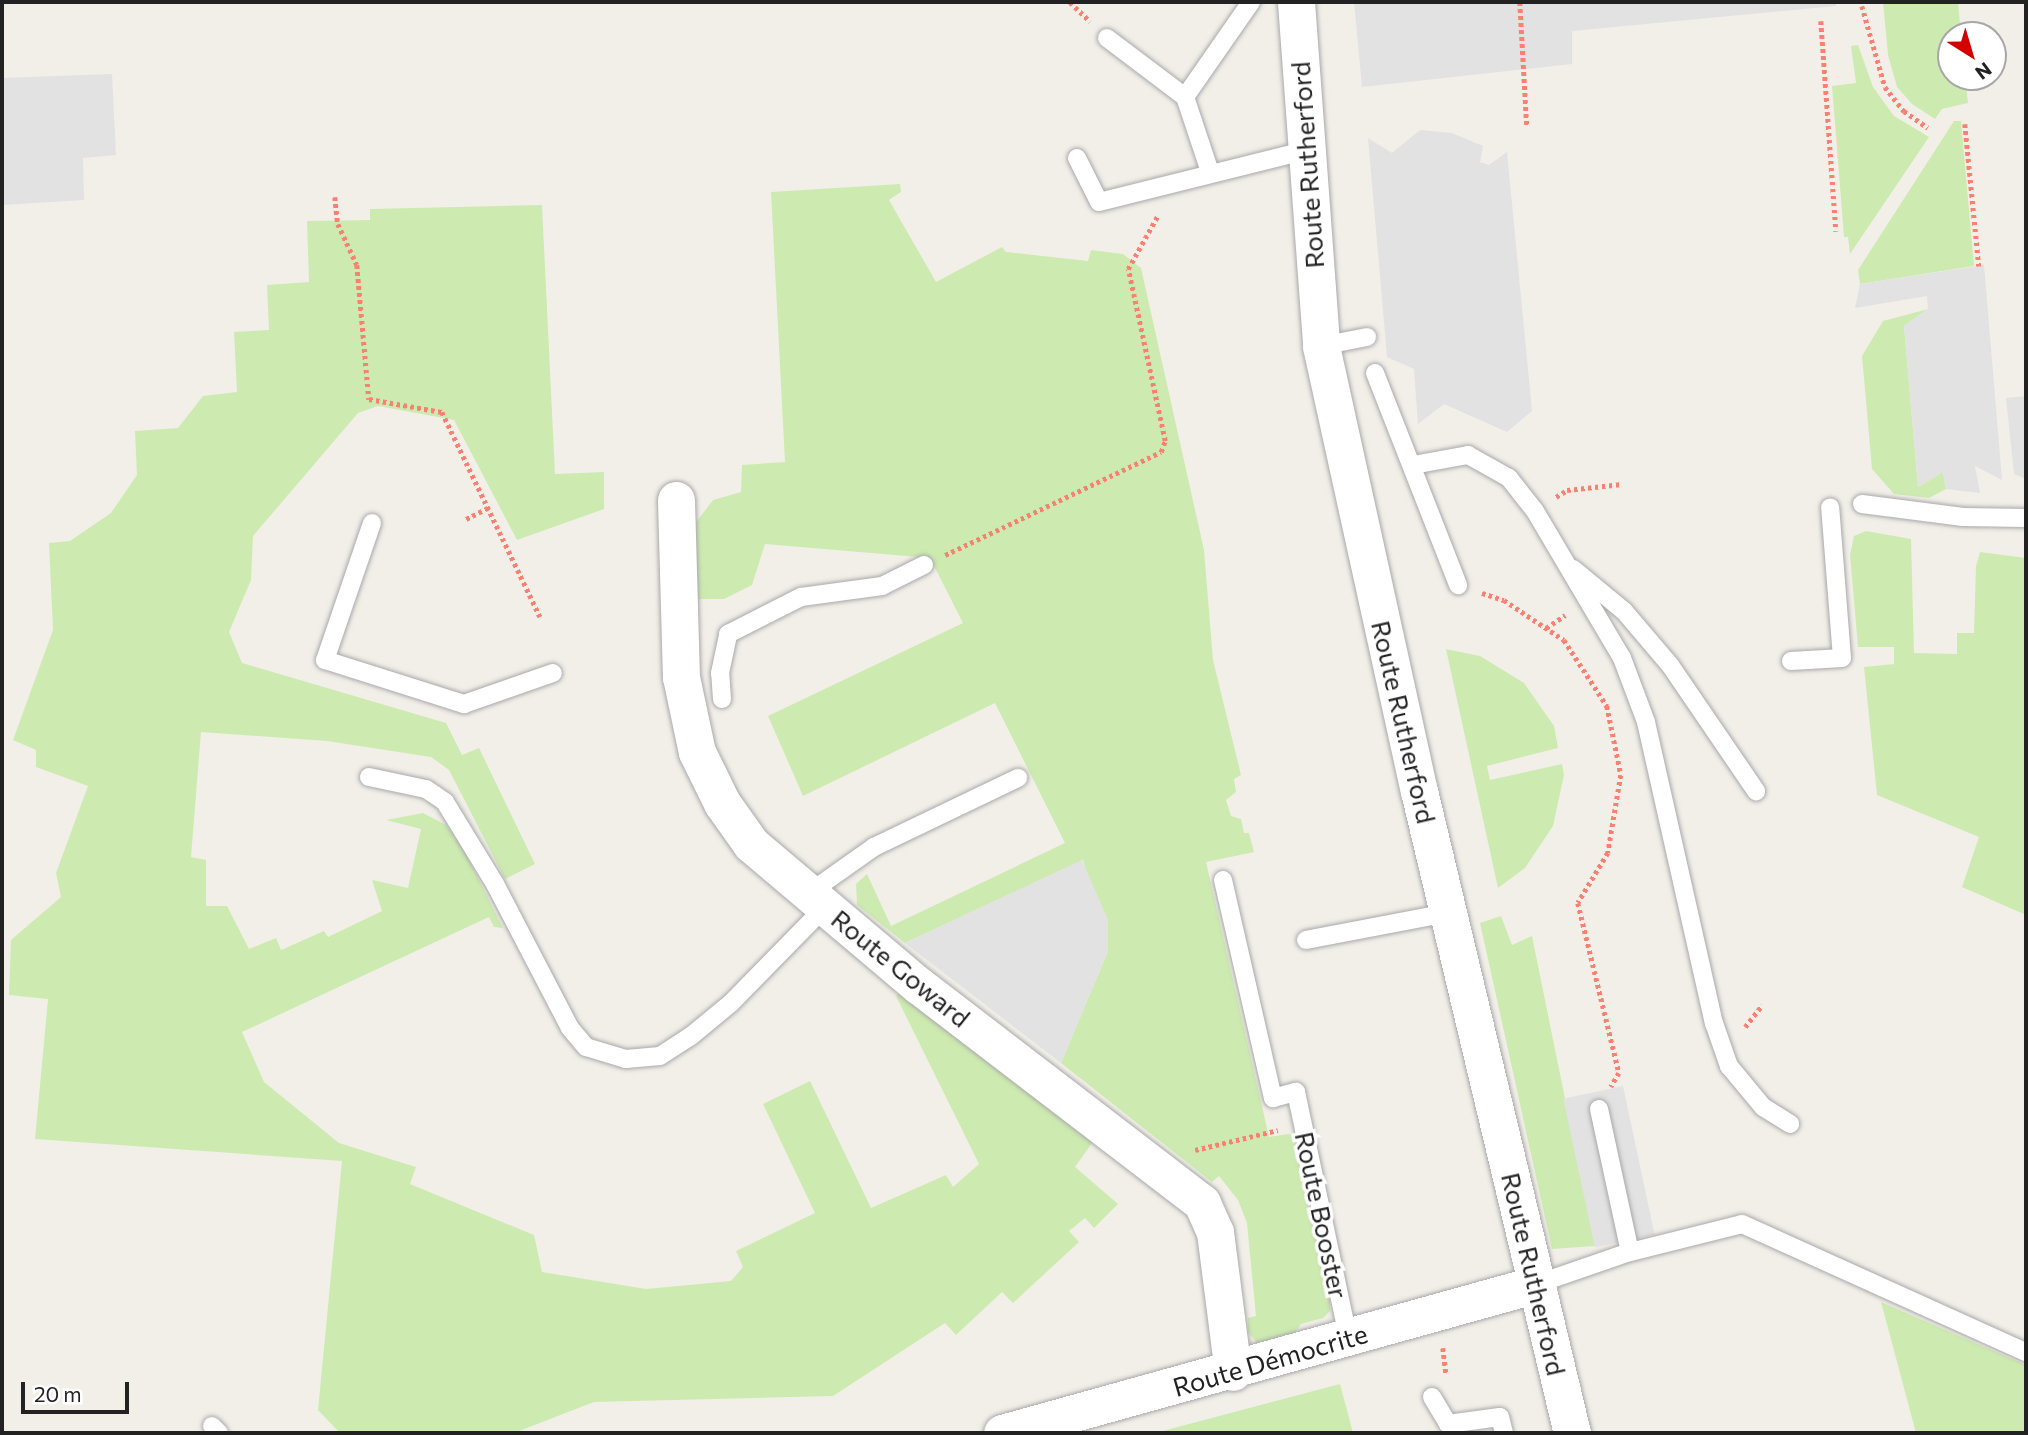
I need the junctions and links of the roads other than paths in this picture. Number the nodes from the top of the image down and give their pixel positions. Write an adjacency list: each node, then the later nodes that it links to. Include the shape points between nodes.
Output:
1 (1251, 2): 4 (lane)
2 (1296, 2): 5 (street, Route Rutherford)
3 (1107, 38): 4 (lane)
4 (1185, 97): 7 (lane)
5 (1307, 150): 7 (lane); 9 (street, Route Rutherford)
6 (1077, 158): 7 (lane, via 1099,202)
7 (1210, 172)
8 (1367, 337): 9 (lane)
9 (1321, 346): 28 (street, Route Rutherford)
10 (1375, 373): 11 (lane)
11 (1413, 465): 17 (lane, via 1468,455 1509,478 1535,511); 19 (lane)
12 (676, 500): 27 (street, Route Goward, via 681,677 697,752 722,803 751,844)
13 (1862, 504): 15 (lane, via 1963,517)
14 (1830, 507): 20 (lane, via 1842,658)
15 (2026, 518)
16 (372, 523): 21 (lane, via 325,660 464,704)
17 (1562, 560): 25 (lane, via 1624,611 1670,664); 31 (lane, via 1622,658 1646,722 1714,1023 1729,1066 1763,1107)
18 (924, 565): 22 (lane, via 882,586 801,597 727,634 720,673)
19 (1458, 585)
20 (1791, 662)
21 (553, 673)
22 (722, 699)
23 (369, 777): 27 (lane, via 426,789 445,802 495,884 570,1028 586,1047 626,1059 660,1056 731,1003)
24 (1018, 778): 27 (lane, via 874,847)
25 (1756, 791)
26 (1223, 880): 34 (lane, Route Booster, via 1273,1098 1296,1092)
27 (817, 900): 36 (street, Route Goward, via 918,985 1202,1202 1215,1232)
28 (1448, 913): 29 (lane); 33 (street, Route Rutherford)
29 (1306, 940)
30 (1599, 1109): 32 (lane)
31 (1790, 1124)
32 (1630, 1252): 33 (lane); 35 (lane, via 1742,1224)
33 (1537, 1284): 34 (street, Route Démocrite); 40 (street, Route Rutherford)
34 (1348, 1337): 36 (street, Route Démocrite)
35 (2026, 1352)
36 (1233, 1372): 38 (street, Route Démocrite)
37 (1432, 1397): 39 (lane, via 1448,1424 1500,1417)
38 (1002, 1433)
39 (1504, 1433)
40 (1572, 1433)

